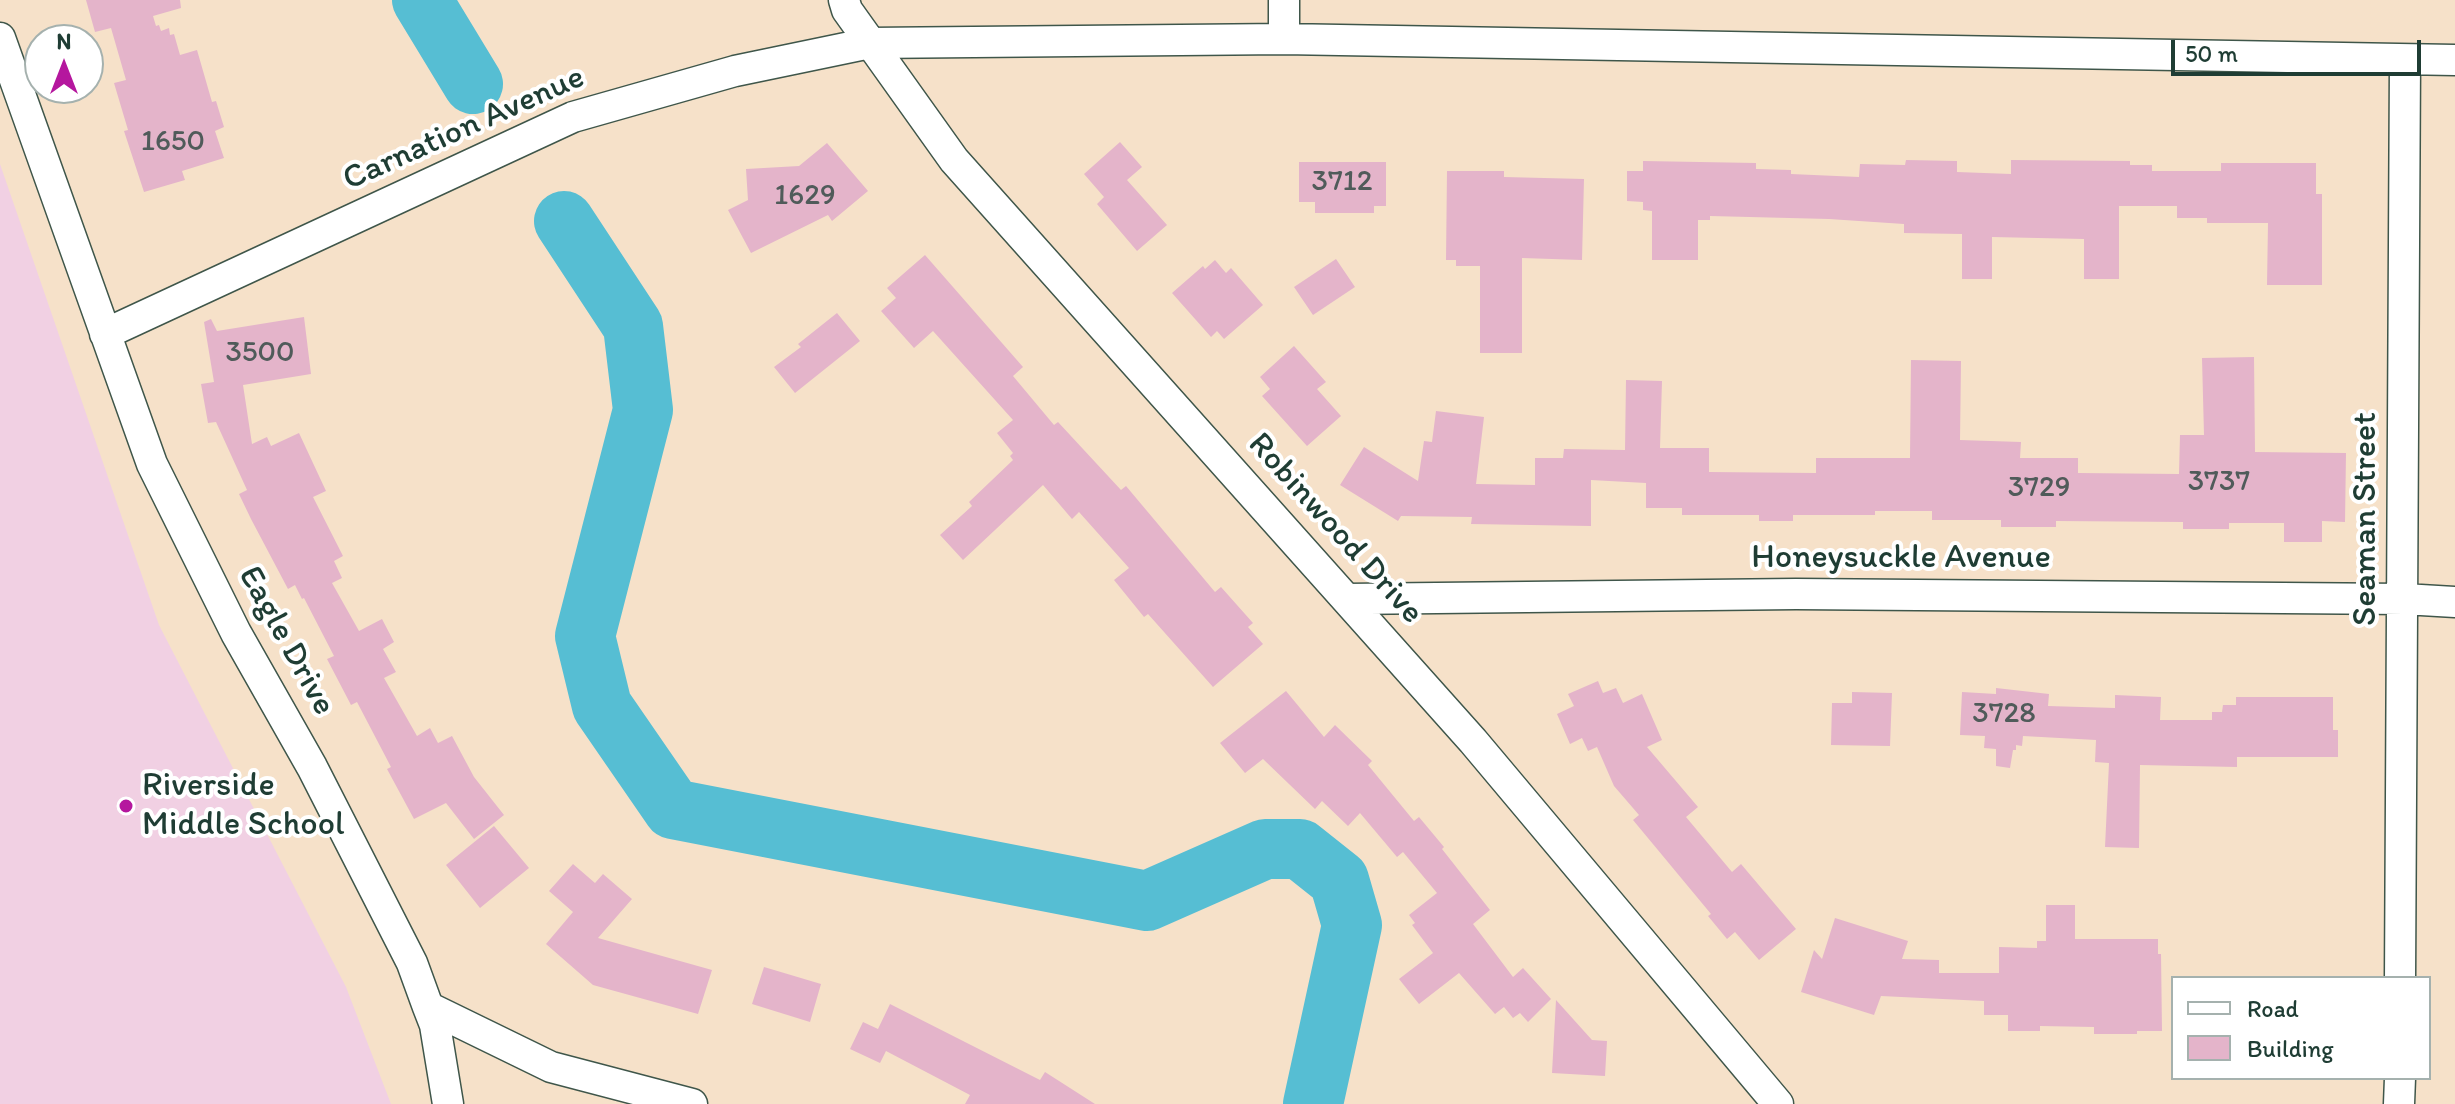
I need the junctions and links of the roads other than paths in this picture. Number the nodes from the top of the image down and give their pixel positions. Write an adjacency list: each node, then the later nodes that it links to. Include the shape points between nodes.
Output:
1 (844, 0): 5 (street, Robinwood Drive)
2 (1284, 0): 4 (street)
3 (0, 38): 8 (street, Eagle Drive)
4 (1284, 39): 5 (street, Carnation Avenue); 6 (street, Carnation Avenue)
5 (870, 43): 8 (street, Carnation Avenue, via 735,71 573,117); 9 (street, Robinwood Drive, via 954,160)
6 (2405, 60): 7 (street, Carnation Avenue); 10 (street, Seaman Street)
7 (2455, 60)
8 (105, 334): 13 (street, Eagle Drive, via 152,464 412,963)
9 (1347, 599): 10 (street, Honeysuckle Avenue, via 1796,594); 17 (street, Robinwood Drive)
10 (2404, 599): 11 (street, Honeysuckle Avenue); 12 (street, Seaman Street)
11 (2455, 602)
12 (2400, 976)
13 (428, 1007): 15 (street, Eagle Drive); 16 (street, via 551,1067)
14 (2400, 1080): 18 (street)
15 (448, 1104)
16 (692, 1104)
17 (1778, 1104)
18 (2399, 1104)

